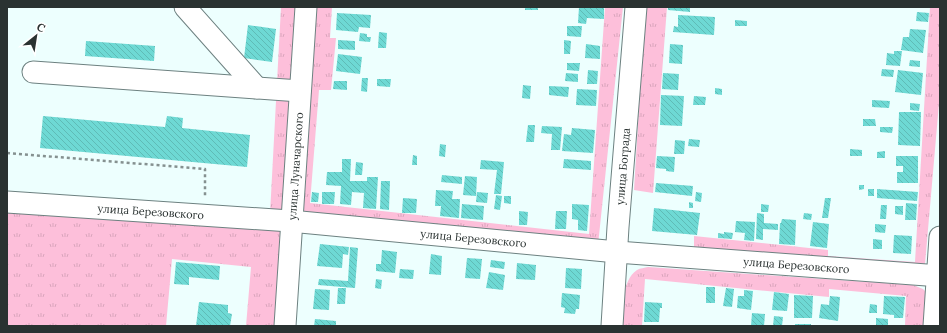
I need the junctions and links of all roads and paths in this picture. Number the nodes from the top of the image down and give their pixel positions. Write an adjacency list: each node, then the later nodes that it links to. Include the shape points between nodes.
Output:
1 (185, 7): 5 (street)
2 (306, 7): 6 (street, улица Луначарского)
3 (636, 7): 12 (street, улица Бограда)
4 (33, 72): 5 (street)
5 (257, 88): 6 (street)
6 (300, 91): 10 (street, улица Луначарского)
7 (7, 153): 9 (path, via 205,169)
8 (7, 202): 9 (street, улица Березовского)
9 (205, 215): 10 (street, улица Березовского)
10 (290, 221): 12 (street, улица Березовского); 14 (street, улица Луначарского)
11 (940, 237): 13 (street)
12 (617, 252): 13 (street, улица Березовского); 15 (street, улица Бограда)
13 (938, 276): 16 (street)
14 (284, 326)
15 (612, 326)
16 (934, 326)

